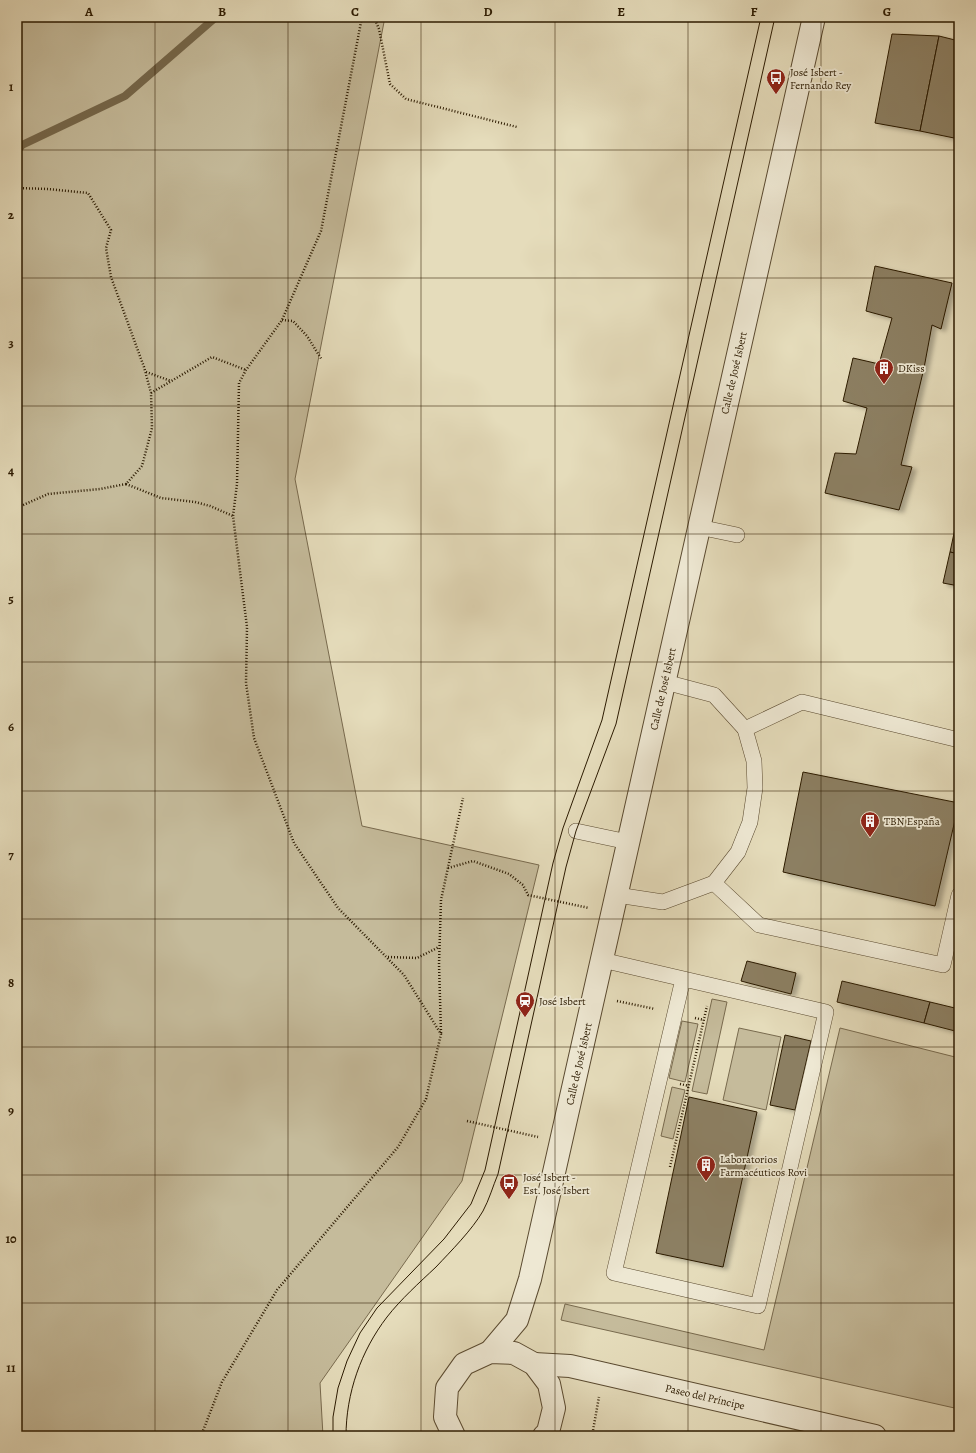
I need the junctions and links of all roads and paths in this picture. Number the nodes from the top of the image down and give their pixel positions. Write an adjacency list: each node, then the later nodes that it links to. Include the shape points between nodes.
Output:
1 (362, 17): 6 (path, via 321,231)
2 (374, 17): 4 (path, via 379,29 390,84 406,99)
3 (814, 17): 15 (street, Calle de José Isbert)
4 (518, 127)
5 (17, 188): 9 (path, via 88,193 111,230 106,248 111,277)
6 (282, 320): 7 (path, via 293,321 307,336); 8 (path)
7 (322, 360)
8 (246, 370): 10 (path, via 212,357); 14 (path, via 239,383 237,484)
9 (145, 371): 10 (path); 11 (path)
10 (172, 381): 11 (path)
11 (152, 393): 12 (path, via 152,428 142,466)
12 (126, 484): 13 (path, via 48,494 20,506); 14 (path, via 161,498 195,502)
13 (17, 516)
14 (233, 516): 28 (path, via 248,627 246,683 254,738 294,843 338,908)
15 (699, 527): 16 (lane); 17 (street, Calle de José Isbert)
16 (737, 535)
17 (664, 682): 18 (lane, via 714,695); 22 (street, Calle de José Isbert)
18 (745, 729): 19 (lane, via 802,702); 24 (lane, via 754,762 755,788 750,822 738,852)
19 (959, 740)
20 (463, 798): 23 (path)
21 (576, 831): 22 (lane)
22 (628, 842): 26 (street, Calle de José Isbert)
23 (448, 868): 26 (path, via 473,861 509,874 523,885 528,895); 27 (path, via 441,900)
24 (714, 883): 25 (lane, via 759,925 943,965); 26 (lane, via 663,902)
25 (959, 895)
26 (615, 904): 29 (street, Calle de José Isbert)
27 (439, 947): 28 (path, via 417,958); 35 (path)
28 (388, 957): 35 (path, via 404,975)
29 (602, 960): 30 (lane); 32 (street, Calle de José Isbert)
30 (683, 979): 31 (lane); 33 (lane)
31 (712, 986): 33 (lane, via 826,1012 758,1306 614,1273); 34 (path)
32 (594, 996): 33 (path); 37 (street, Calle de José Isbert)
33 (675, 1013): 34 (path)
34 (704, 1020): 38 (path)
35 (441, 1034): 42 (path, via 426,1099 398,1147 277,1290 222,1382)
36 (467, 1121): 37 (path)
37 (561, 1142): 39 (street, Calle de José Isbert, via 530,1279 517,1320)
38 (670, 1167)
39 (490, 1352): 40 (street, via 514,1353); 43 (street, via 464,1364 447,1388 445,1417)
40 (534, 1364): 41 (street, Paseo del Príncipe, via 570,1366); 44 (street, via 549,1384 554,1408 548,1432)
41 (604, 1374): 45 (path); 46 (street, Paseo del Príncipe)
42 (201, 1436)
43 (454, 1436)
44 (544, 1436)
45 (592, 1436)
46 (875, 1436)

